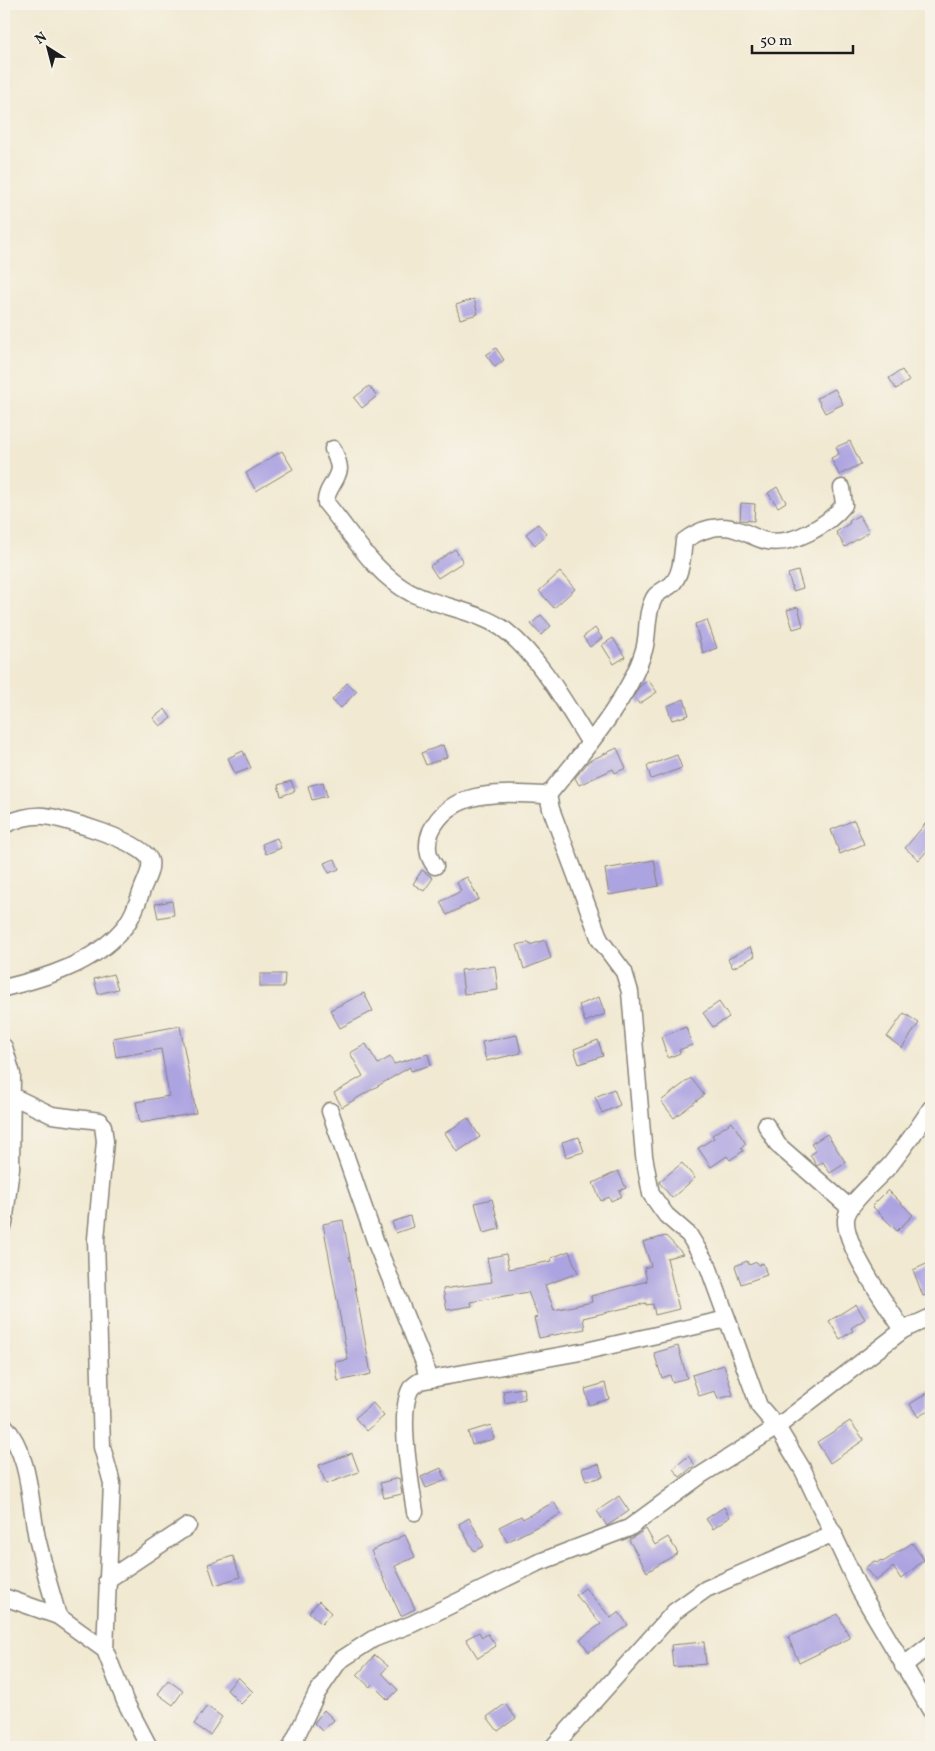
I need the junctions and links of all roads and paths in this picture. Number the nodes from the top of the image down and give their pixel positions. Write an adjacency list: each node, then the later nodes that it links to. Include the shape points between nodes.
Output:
1 (333, 449): 3 (street, via 339,466 336,478 325,495 326,503 374,565 410,592 506,631 551,682)
2 (842, 488): 3 (street, via 844,505 837,513 805,534 779,543 722,526 702,530 684,541 679,574 672,584 654,596 647,619 645,649 631,680)
3 (590, 743): 4 (street)
4 (548, 795): 6 (street, via 487,794 473,796 457,804 435,822 428,838 430,859); 16 (street, via 600,940 624,972 630,992 644,1156 651,1194 666,1214 689,1235 708,1266)
5 (4, 825): 7 (street, via 22,817 44,816 142,849 150,859 151,867 134,913 113,938 60,971)
6 (435, 866)
7 (4, 988)
8 (4, 1047): 9 (street, via 12,1074)
9 (12, 1096): 14 (street, via 11,1168); 24 (street, via 52,1116 100,1121 103,1126 105,1141 96,1240 102,1447 112,1483)
10 (931, 1108): 13 (street, via 891,1163)
11 (330, 1111): 18 (street)
12 (766, 1125): 13 (street, via 778,1145)
13 (850, 1208): 17 (street, via 846,1218 847,1234)
14 (4, 1224)
15 (931, 1317): 17 (street)
16 (727, 1319): 18 (street, via 586,1351 447,1378); 20 (street, via 759,1406)
17 (903, 1330): 20 (street)
18 (428, 1378): 21 (street, via 411,1388 405,1411 406,1448)
19 (4, 1425): 26 (street, via 17,1444 27,1471 41,1556)
20 (777, 1427): 23 (street, via 803,1470); 32 (street, via 701,1475 629,1528 565,1551 412,1624 373,1639 339,1661 325,1679)
21 (415, 1512)
22 (188, 1526): 24 (street)
23 (834, 1533): 29 (street, via 860,1591); 33 (street, via 706,1589 674,1612)
24 (107, 1580): 28 (street)
25 (4, 1597): 26 (street)
26 (58, 1616): 28 (street)
27 (931, 1644): 29 (street)
28 (104, 1650): 31 (street)
29 (903, 1666): 30 (street)
30 (931, 1712)
31 (149, 1747)
32 (291, 1747)
33 (553, 1747)

